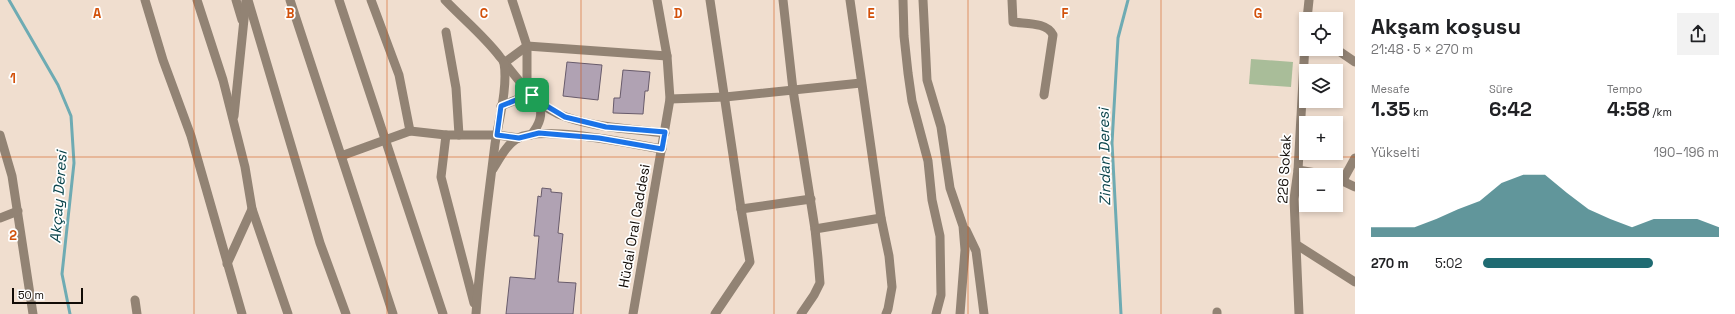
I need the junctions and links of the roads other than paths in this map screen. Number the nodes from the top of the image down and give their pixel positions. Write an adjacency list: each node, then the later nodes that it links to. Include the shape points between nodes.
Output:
1 (145, 0): 61 (street, via 163,60 191,136)
2 (197, 0): 34 (street)
3 (236, 0): 19 (street)
4 (247, 0): 19 (street); 70 (street, via 320,242)
5 (290, 0): 45 (street)
6 (339, 0): 43 (street)
7 (371, 0): 35 (street, via 399,75)
8 (445, 0): 26 (street)
9 (512, 0): 21 (street)
10 (657, 0): 23 (street, Hüdai Oral Caddesi)
11 (710, 0): 31 (street)
12 (783, 0): 28 (street)
13 (850, 0): 27 (street)
14 (903, 0): 76 (street, via 904,36 912,101 928,161 932,200 940,236 941,295)
15 (923, 0): 58 (street, via 927,80 941,127 950,188)
16 (1012, 0): 30 (street, via 1013,22 1045,27 1053,35)
17 (1309, 0): 18 (street)
18 (1308, 12)
19 (243, 23): 34 (street)
20 (446, 32): 39 (street, via 456,88)
21 (527, 46): 23 (street); 26 (street); 29 (street)
22 (1343, 54): 25 (street)
23 (667, 56): 32 (street, Hüdai Oral Caddesi)
24 (1304, 56): 48 (street, 226 Sokak)
25 (1355, 62)
26 (504, 63): 29 (street); 33 (street)
27 (861, 83): 28 (street); 57 (street)
28 (793, 90): 31 (street); 52 (street)
29 (533, 95): 33 (street); 36 (street, via 565,117 606,127); 41 (street, via 542,110 542,117)
30 (1044, 95)
31 (725, 97): 32 (street); 54 (street)
32 (670, 99): 36 (street, Hüdai Oral Caddesi)
33 (501, 106): 40 (street)
34 (234, 123): 53 (street)
35 (410, 131): 38 (street); 43 (street)
36 (665, 132): 44 (street, Hüdai Oral Caddesi)
37 (0, 134): 55 (street, via 12,176)
38 (446, 135): 39 (street); 64 (street, via 441,177)
39 (459, 135): 40 (street)
40 (497, 135): 42 (street); 47 (street)
41 (531, 135): 42 (street); 44 (street, via 539,133 599,138)
42 (519, 138): 47 (street, via 508,147)
43 (384, 139): 45 (street); 72 (street)
44 (662, 149): 65 (street, Hüdai Oral Caddesi)
45 (341, 156): 71 (street)
46 (1355, 158): 49 (street)
47 (492, 170): 64 (street, via 480,258)
48 (1298, 170): 60 (street, 226 Sokak, via 1294,198)
49 (1343, 174)
50 (1343, 181): 51 (street)
51 (1355, 187)
52 (811, 199): 54 (street); 59 (street)
53 (252, 209): 61 (street); 69 (street)
54 (741, 209): 73 (street, via 750,262)
55 (18, 211): 56 (street); 66 (street)
56 (0, 218)
57 (880, 218): 59 (street); 75 (street, via 889,256 892,286)
58 (963, 226): 77 (street, via 965,250); 78 (street, via 976,251)
59 (815, 229): 74 (street, via 820,283)
60 (1297, 245): 62 (street); 79 (street, 226 Sokak)
61 (228, 264): 68 (street)
62 (1355, 282)
63 (135, 300): 67 (street)
64 (476, 313)
65 (635, 313)
66 (34, 314)
67 (137, 314)
68 (242, 314)
69 (288, 314)
70 (346, 314)
71 (393, 314)
72 (443, 314)
73 (715, 314)
74 (801, 314)
75 (886, 314)
76 (936, 314)
77 (960, 314)
78 (984, 314)
79 (1299, 314)

